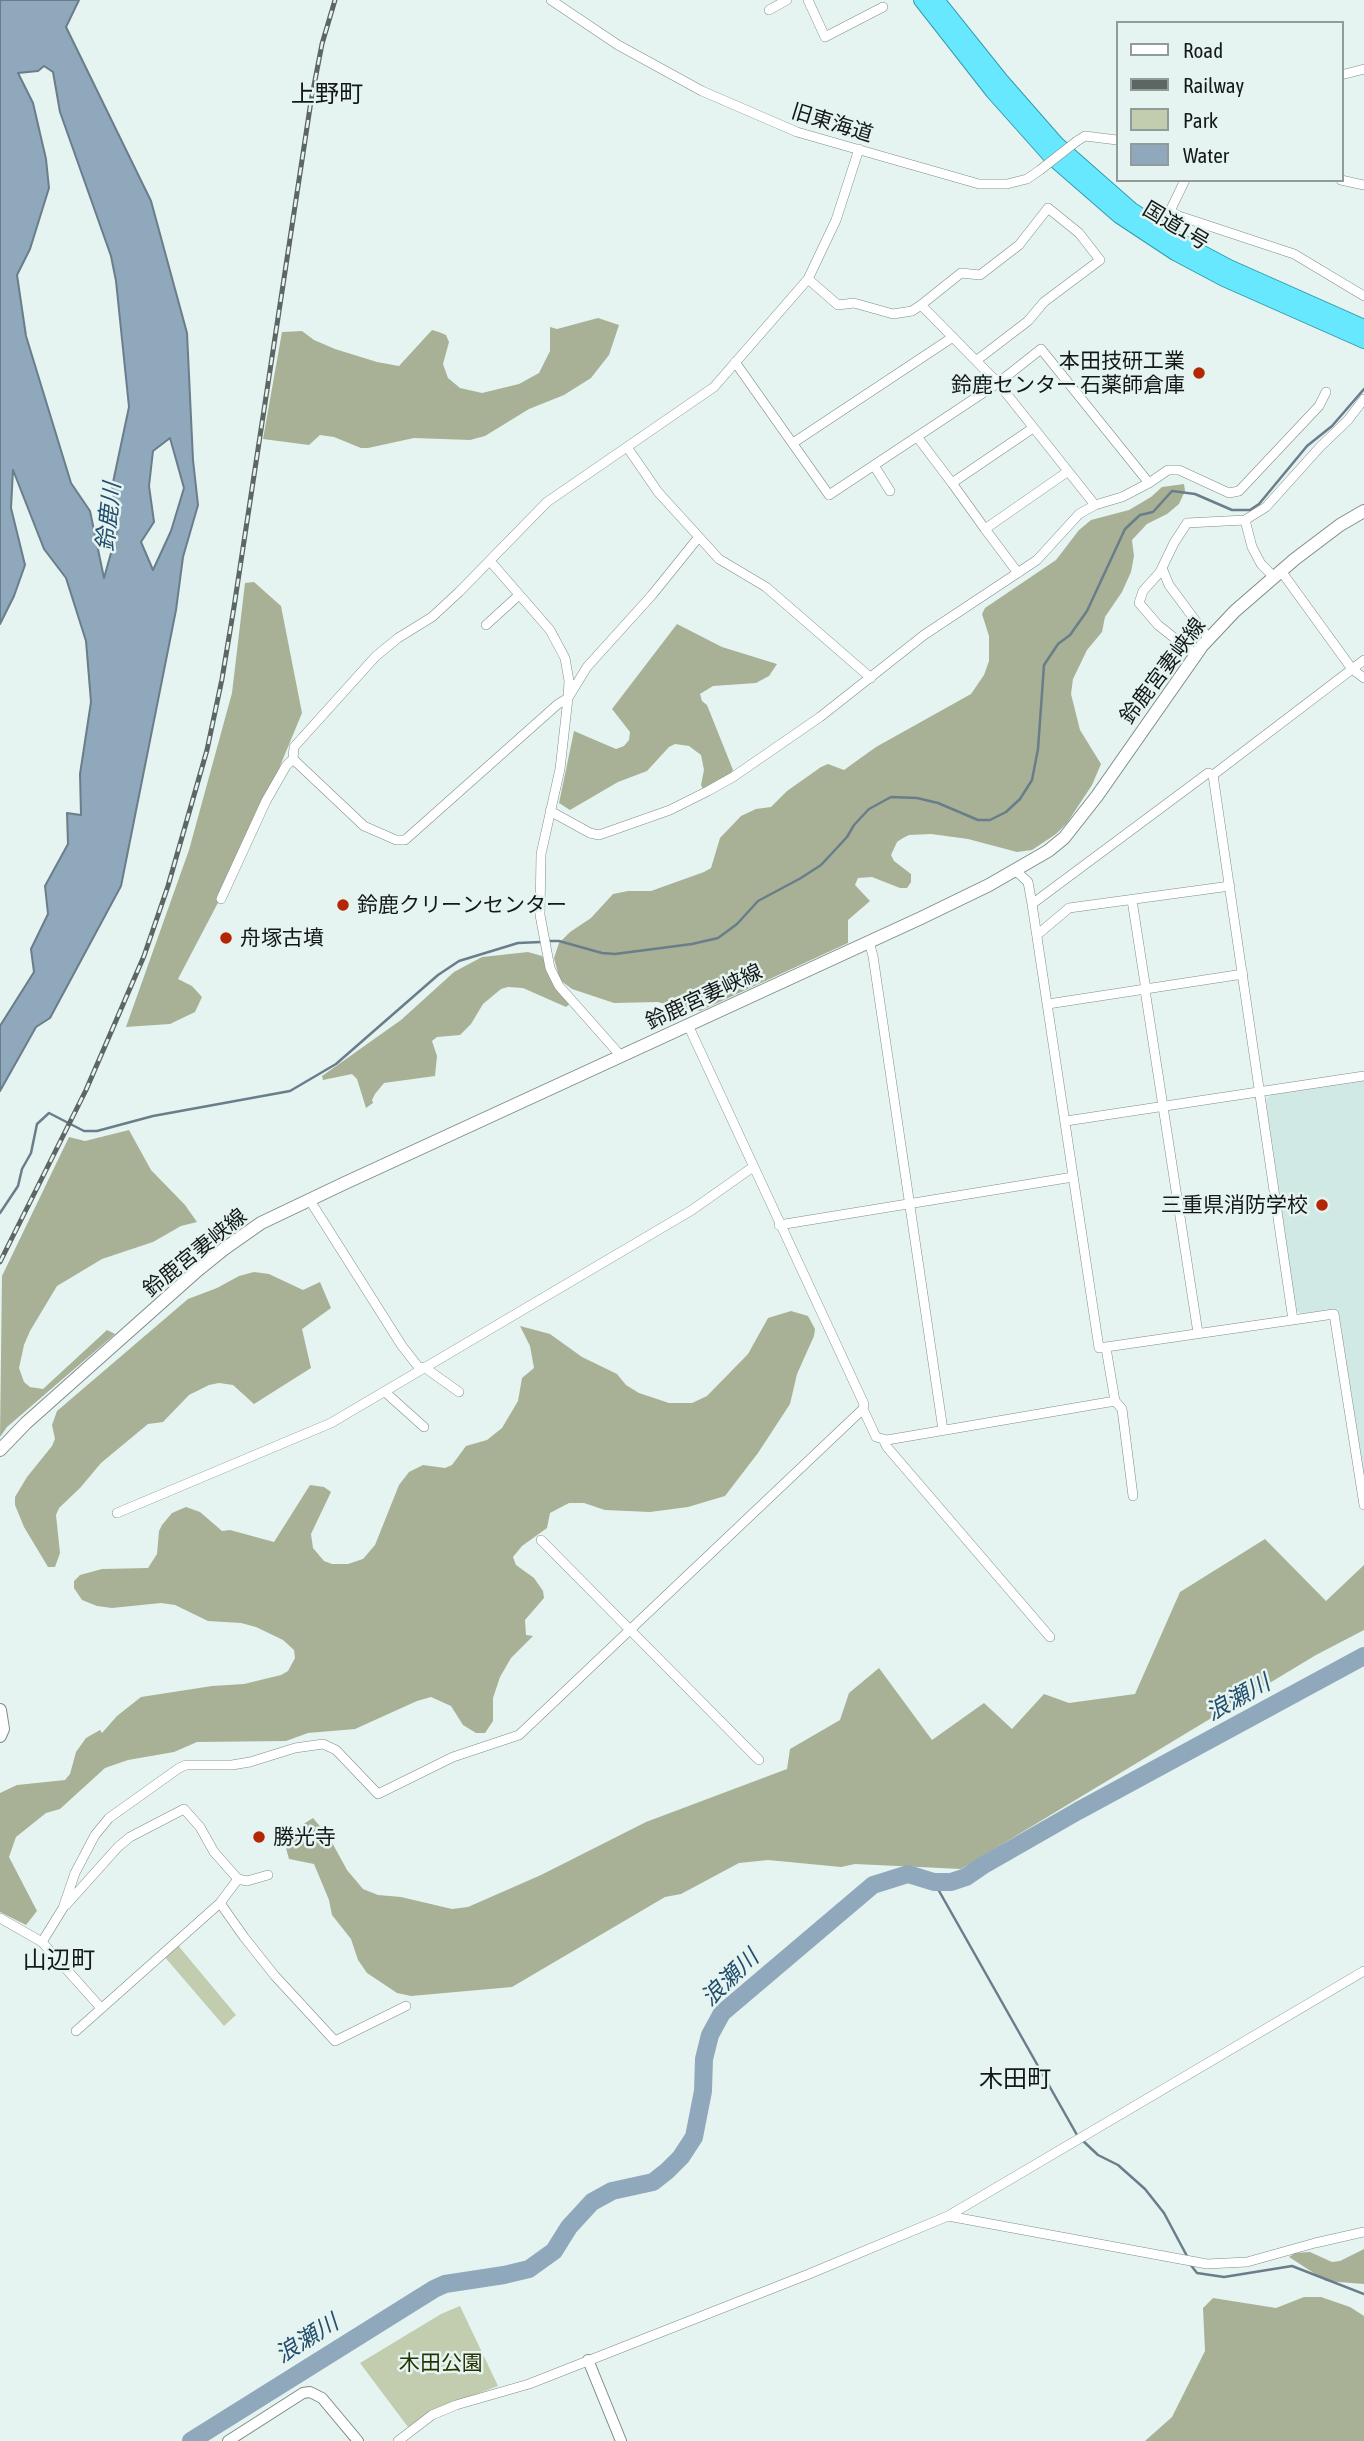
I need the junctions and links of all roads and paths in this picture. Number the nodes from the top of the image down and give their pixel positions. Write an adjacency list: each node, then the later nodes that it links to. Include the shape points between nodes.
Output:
1 (543, 0): 9 (street)
2 (551, 0): 9 (street, 旧東海道)
3 (787, 0): 8 (street)
4 (807, 0): 7 (street, via 825,37)
5 (921, 0): 20 (highway, 国道1号, via 1028,132 1097,199 1194,263)
6 (937, 0): 20 (highway, 国道1号, via 1057,144 1106,189 1191,247)
7 (883, 7)
8 (769, 10)
9 (564, 11): 13 (street, 旧東海道, via 702,91 774,123)
10 (1364, 69): 11 (street)
11 (1343, 74)
12 (1116, 140): 13 (street, 旧東海道, bridge, via 1085,136 1027,179 1007,184 979,184)
13 (859, 149): 17 (street, via 836,220)
14 (1343, 180): 16 (street)
15 (1184, 182): 18 (street, via 1170,211 1294,254)
16 (1364, 185)
17 (808, 279): 19 (street, via 838,305 854,303 893,314); 25 (street)
18 (1364, 296)
19 (921, 305): 22 (street); 24 (street, via 961,273 980,275 1018,245 1048,208 1079,233 1100,261)
20 (1314, 312): 21 (highway, 国道1号); 23 (highway, 国道1号)
21 (1364, 327)
22 (953, 337): 24 (street); 31 (street)
23 (1364, 341)
24 (977, 360): 26 (street)
25 (735, 362): 31 (street); 32 (street, via 714,387)
26 (998, 383): 29 (street); 30 (street); 36 (street, via 1041,349)
27 (1326, 392): 36 (street, via 1319,406 1239,491 1229,493 1174,469)
28 (1364, 399): 40 (street, via 1266,507)
29 (1033, 428): 34 (street); 35 (street)
30 (918, 438): 33 (street); 35 (street)
31 (793, 443): 33 (street, via 829,495)
32 (627, 447): 42 (street); 43 (street, via 547,502)
33 (875, 467): 37 (street)
34 (1067, 472): 38 (street); 41 (street)
35 (952, 483): 41 (street)
36 (1149, 483): 38 (street)
37 (890, 491)
38 (1094, 505): 45 (street)
39 (1364, 511): 46 (main road, 鈴鹿宮妻峡線, via 1326,534)
40 (1245, 520): 44 (street, via 1187,523); 46 (street, via 1261,564)
41 (985, 529): 45 (street)
42 (698, 538): 53 (street, via 719,559 766,587); 55 (street, via 587,667)
43 (490, 561): 47 (street); 56 (street, via 432,617 376,656 294,747)
44 (1162, 568): 49 (street, via 1169,585); 50 (street, via 1139,603)
45 (1018, 573): 53 (street, via 924,635)
46 (1277, 574): 49 (main road, 鈴鹿宮妻峡線); 52 (street)
47 (519, 595): 48 (street); 55 (street, via 558,643 567,668)
48 (486, 625)
49 (1209, 639): 50 (main road, 鈴鹿宮妻峡線)
50 (1196, 655): 59 (main road, 鈴鹿宮妻峡線, via 1064,838)
51 (1364, 660): 52 (street)
52 (1352, 669): 54 (street); 57 (street)
53 (872, 678): 58 (street, via 733,777 670,810 599,835)
54 (1364, 678)
55 (568, 698): 56 (street, via 405,840 364,826); 58 (street)
56 (293, 759): 61 (street, via 266,801)
57 (1213, 775): 60 (street); 63 (street, via 1208,773)
58 (550, 811): 70 (street, via 541,854 540,915 550,968 559,986)
59 (1017, 871): 63 (street, via 1028,882); 65 (main road, 鈴鹿宮妻峡線)
60 (1230, 886): 62 (street); 66 (street)
61 (221, 899)
62 (1132, 900): 64 (street, via 1069,908); 67 (street)
63 (1032, 904): 64 (street)
64 (1037, 935): 68 (street)
65 (869, 942): 69 (main road, 鈴鹿宮妻峡線); 78 (street)
66 (1243, 974): 67 (street); 72 (street)
67 (1146, 990): 68 (street); 73 (street)
68 (1048, 1004): 74 (street)
69 (688, 1025): 70 (main road, 鈴鹿宮妻峡線); 75 (street)
70 (621, 1056): 77 (main road, 鈴鹿宮妻峡線)
71 (1364, 1076): 72 (street)
72 (1260, 1091): 73 (street); 80 (street)
73 (1163, 1106): 74 (street); 81 (street)
74 (1066, 1121): 76 (street)
75 (753, 1167): 79 (street); 83 (street, via 692,1210)
76 (1073, 1177): 78 (street); 82 (street, via 1099,1348)
77 (309, 1199): 83 (street, via 402,1346); 91 (main road, 鈴鹿宮妻峡線, via 261,1223 224,1249)
78 (910, 1205): 79 (street); 89 (street)
79 (779, 1225): 87 (street)
80 (1293, 1320): 81 (street); 93 (street, via 1334,1314)
81 (1198, 1333): 82 (street)
82 (1106, 1348): 86 (street)
83 (422, 1368): 84 (street); 85 (street)
84 (385, 1392): 88 (street); 94 (street, via 331,1423)
85 (459, 1392)
86 (1115, 1401): 89 (street); 92 (street, via 1122,1409)
87 (863, 1409): 90 (street, via 876,1437); 96 (street)
88 (424, 1427)
89 (943, 1430): 90 (street)
90 (883, 1439): 97 (street)
91 (0, 1450)
92 (1133, 1496)
93 (1364, 1505)
94 (117, 1513)
95 (541, 1540): 96 (street)
96 (630, 1629): 100 (street); 104 (street, via 519,1735 453,1757 378,1794 336,1750 323,1744 232,1765 179,1768 109,1818 75,1873)
97 (1050, 1637)
98 (0, 1710): 99 (main road)
99 (0, 1736)
100 (759, 1760)
101 (268, 1875): 102 (street)
102 (239, 1879): 103 (street); 104 (street, via 184,1809 130,1837)
103 (220, 1903): 108 (street, via 275,1976 335,2041); 109 (street)
104 (63, 1908): 106 (street)
105 (0, 1918): 106 (street)
106 (42, 1942): 109 (street)
107 (1364, 1971): 111 (street)
108 (406, 2006)
109 (101, 2008): 110 (street)
110 (76, 2031)
111 (948, 2216): 112 (street, via 1192,2262 1247,2262); 113 (street)
112 (1364, 2232)
113 (588, 2360): 116 (street, via 432,2415); 117 (street)
114 (228, 2441): 115 (street, via 310,2392 322,2398)
115 (358, 2441)
116 (398, 2441)
117 (621, 2441)

